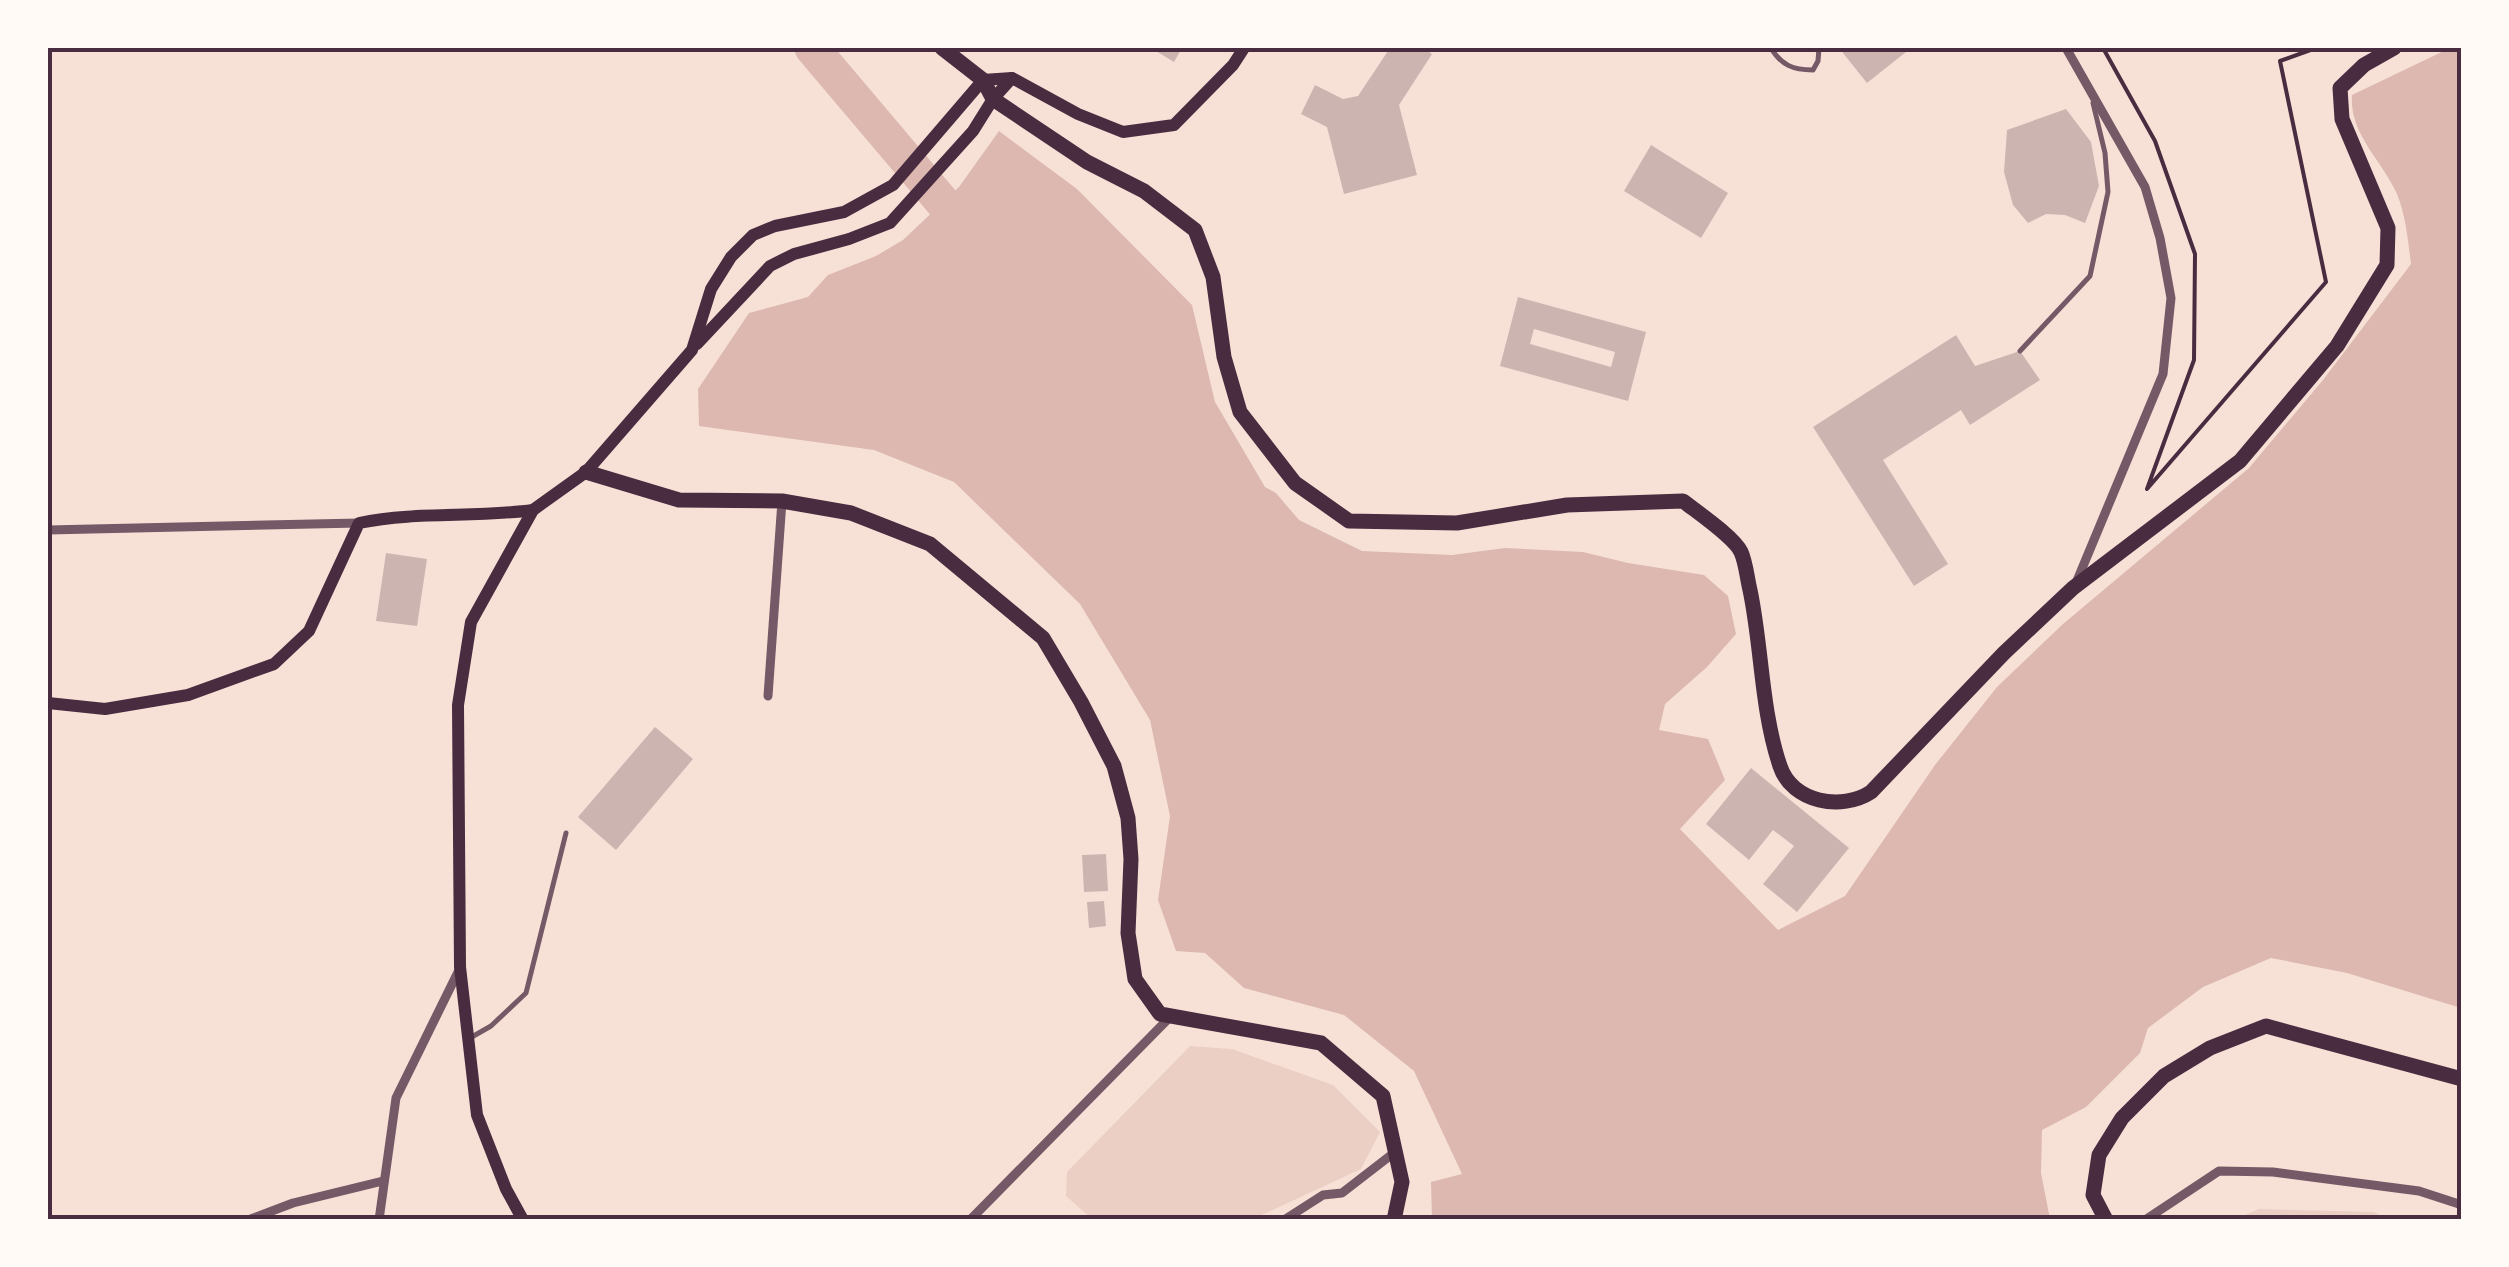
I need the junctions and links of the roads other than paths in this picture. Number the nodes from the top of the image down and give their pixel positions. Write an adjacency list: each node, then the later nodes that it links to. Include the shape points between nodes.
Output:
1 (942, 48): 8 (main road)
2 (1244, 48): 7 (main road, via 1174,125 1123,132)
3 (1771, 48): 4 (lane, via 1795,70 1812,70)
4 (1819, 48)
5 (2066, 48): 9 (street)
6 (2394, 48): 18 (main road, via 2340,88 2342,119 2388,228 2387,264 2337,346 2240,462)
7 (1012, 78): 8 (main road); 10 (main road)
8 (983, 80): 10 (main road); 11 (main road, via 892,185 844,212 753,236 711,289)
9 (2090, 90): 12 (lane, via 2108,192 2090,276); 18 (street, via 2145,187 2170,298 2163,374)
10 (993, 99): 11 (main road, via 973,132 890,224 770,266); 18 (main road, via 1195,230 1213,277 1240,412 1295,483 1348,521 1457,523 1567,505 1683,501 1741,550 1780,771 1815,798 1848,803 1871,792)
11 (692, 350): 13 (main road)
12 (2020, 352)
13 (586, 472): 14 (main road, via 680,500); 15 (main road)
14 (782, 501): 19 (street); 23 (main road, via 851,513 930,544 1043,638 1114,766 1128,818 1134,979 1160,1014)
15 (533, 510): 16 (main road); 22 (main road, via 471,622 458,705)
16 (359, 523): 17 (street); 20 (main road, via 309,631 274,664 188,695 105,709)
17 (48, 530)
18 (2074, 588)
19 (768, 696)
20 (48, 704)
21 (566, 832): 24 (lane, via 526,993)
22 (460, 967): 24 (main road); 27 (street, via 396,1098)
23 (1171, 1016): 26 (main road, via 1321,1043 1383,1096); 32 (street)
24 (467, 1040): 31 (main road, via 477,1115)
25 (2462, 1079): 35 (main road, via 2266,1026 2252,1031 2164,1076 2122,1118 2099,1155 2093,1194)
26 (1395, 1151): 33 (street, via 1342,1193 1323,1195); 34 (main road, via 1402,1182)
27 (383, 1181): 29 (street); 30 (street)
28 (2462, 1204): 36 (street, via 2419,1191 2219,1171)
29 (248, 1220)
30 (379, 1220)
31 (524, 1220)
32 (970, 1220)
33 (1284, 1220)
34 (1394, 1220)
35 (2106, 1220)
36 (2145, 1220)

